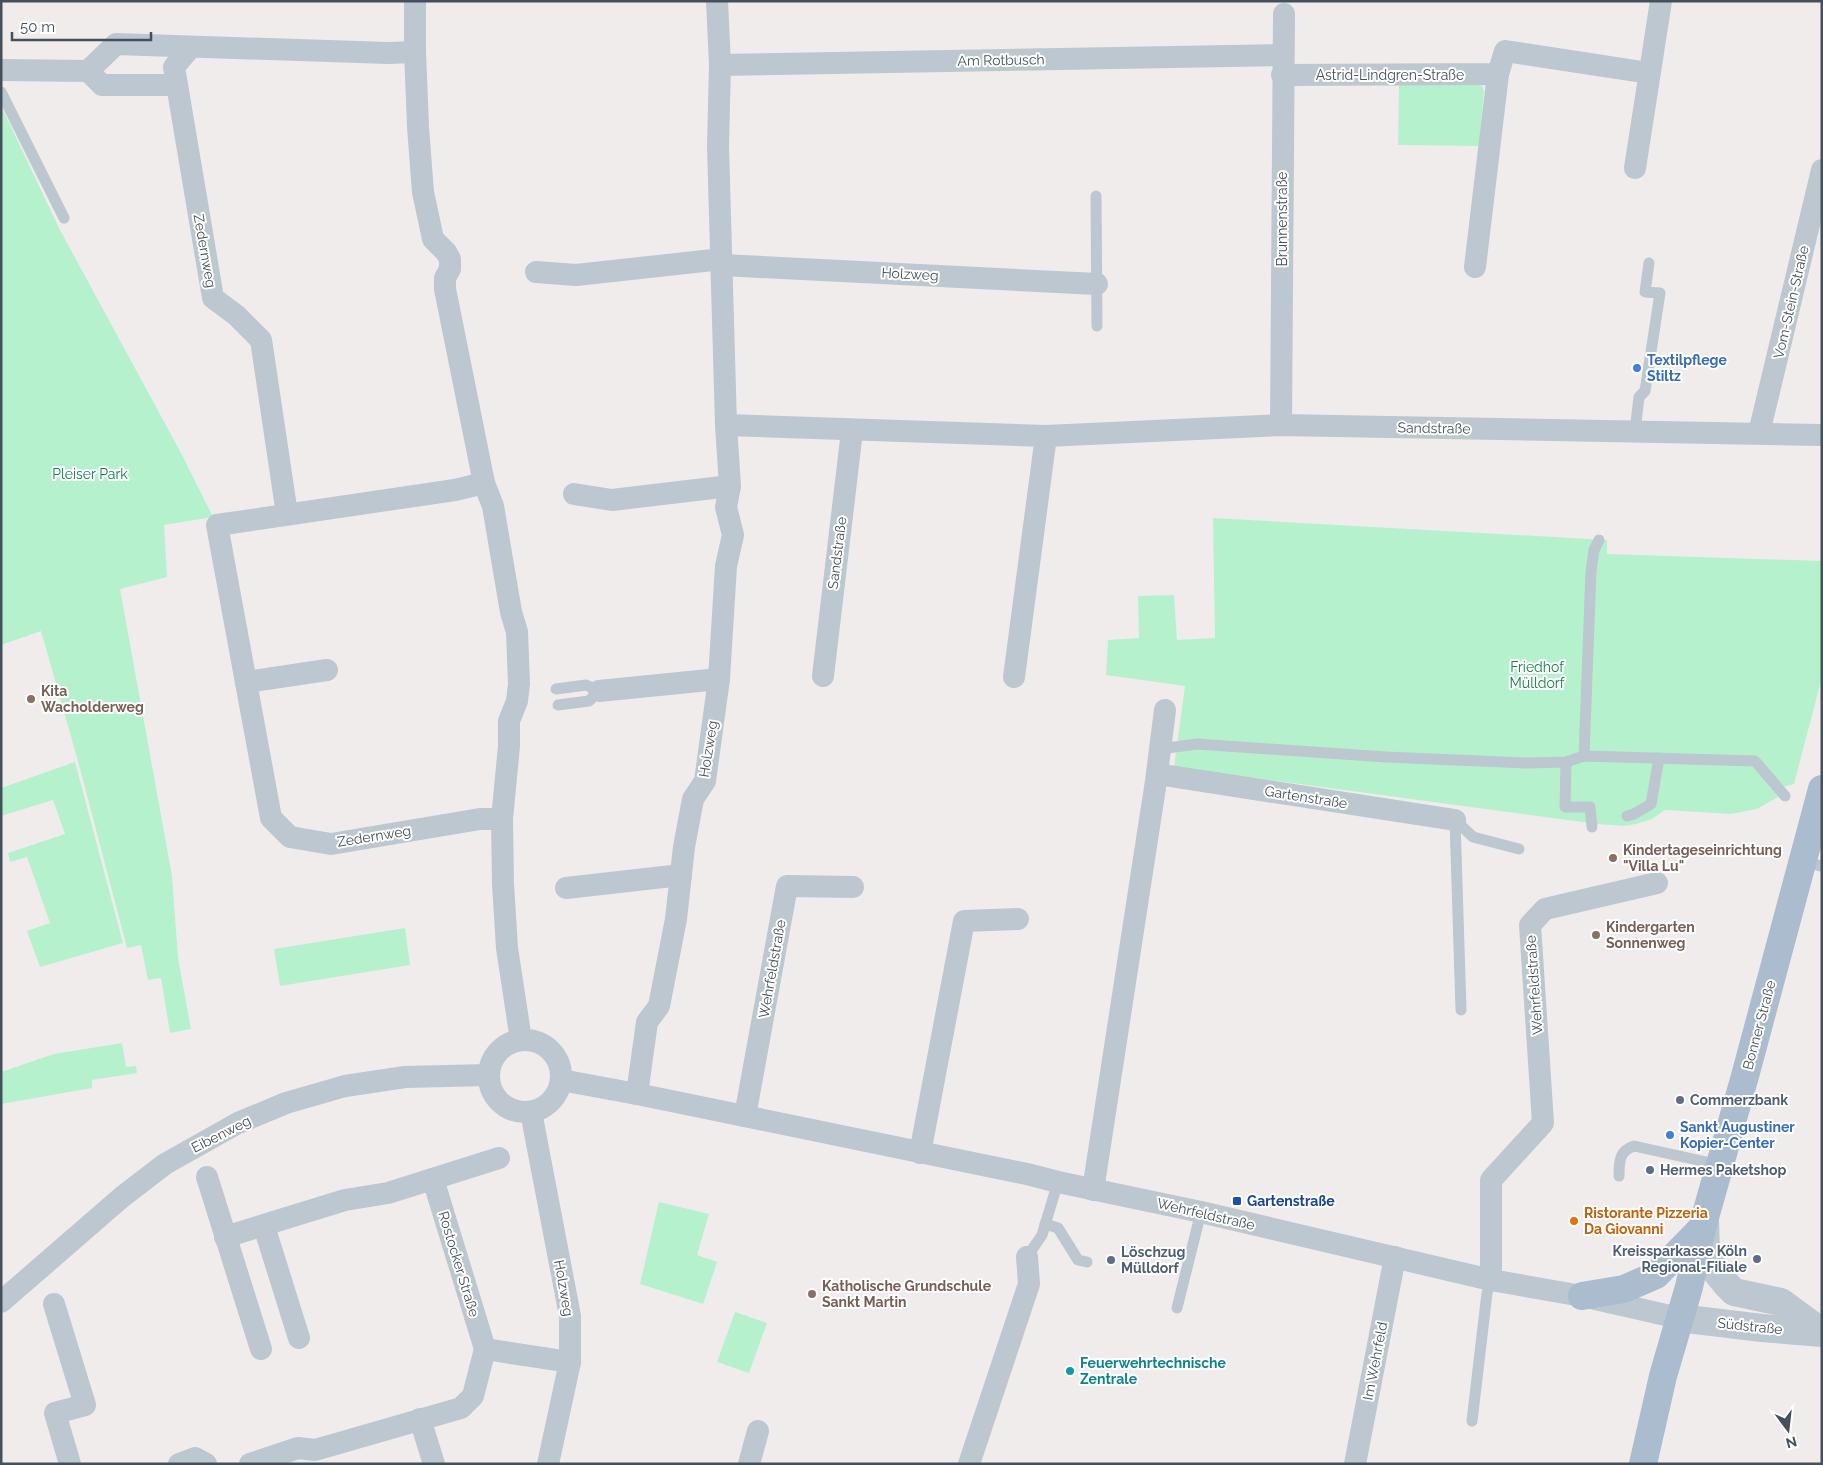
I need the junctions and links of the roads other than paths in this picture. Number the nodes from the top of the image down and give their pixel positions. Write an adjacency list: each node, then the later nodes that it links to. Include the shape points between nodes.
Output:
1 (415, 1): 6 (street)
2 (718, 1): 7 (street, Holzweg)
3 (1661, 1): 11 (street)
4 (1284, 14): 8 (street, Brunnenstraße)
5 (191, 47): 6 (street); 10 (street, via 116,44); 13 (street, Zedernweg, via 174,67)
6 (415, 52): 32 (street, via 423,192 433,239 450,259 445,289)
7 (720, 65): 8 (street, Am Rotbusch); 19 (street, Holzweg, via 718,146)
8 (1282, 65): 12 (street, Astrid-Lindgren-Straße); 26 (street, Brunnenstraße)
9 (1, 70): 10 (street)
10 (88, 71): 13 (street, via 102,85)
11 (1649, 73): 12 (street, via 1505,51); 15 (street)
12 (1498, 74): 21 (street)
13 (177, 86): 35 (street, Zedernweg, via 212,298 236,315 261,340)
14 (1, 92): 18 (lane)
15 (1635, 168)
16 (1822, 170): 29 (street, Vom-Stein-Straße)
17 (1096, 196): 23 (lane)
18 (64, 218)
19 (722, 262): 22 (street, Holzweg, via 576,275); 23 (street, Holzweg); 25 (street, Holzweg)
20 (1649, 263): 28 (lane, via 1645,292 1660,293 1645,391 1639,397)
21 (1476, 267)
22 (536, 272)
23 (1097, 284): 24 (lane)
24 (1098, 326)
25 (726, 425): 27 (street, Sandstraße); 33 (street, Holzweg)
26 (1282, 425): 28 (street, Sandstraße); 31 (street, Sandstraße)
27 (852, 431): 31 (street, Sandstraße); 38 (street, Sandstraße)
28 (1635, 431): 29 (street, Sandstraße)
29 (1759, 433): 30 (street, Sandstraße)
30 (1822, 435)
31 (1046, 436): 39 (street)
32 (484, 484): 35 (street, Zedernweg); 54 (street, via 493,506 510,612 517,632 518,692 509,721)
33 (730, 486): 34 (street, via 612,500); 40 (street, Holzweg, via 726,507 733,535 726,566)
34 (574, 494)
35 (287, 514): 41 (street, Zedernweg, via 217,525)
36 (1599, 540): 47 (lane, via 1591,570)
37 (327, 670): 41 (street)
38 (823, 676)
39 (1014, 677)
40 (719, 679): 43 (street); 59 (street, Holzweg, via 705,781 693,799)
41 (246, 682): 54 (street, Zedernweg, via 271,818 290,837 331,844 480,819)
42 (556, 689): 43 (lane, via 586,685)
43 (599, 691): 44 (lane, via 589,701)
44 (558, 705)
45 (1165, 710): 46 (street)
46 (1160, 749): 49 (lane, via 1197,744 1386,757); 50 (street)
47 (1584, 756): 48 (lane); 49 (lane)
48 (1659, 758): 52 (lane, via 1755,761); 53 (lane, via 1652,804)
49 (1566, 762): 56 (lane, via 1565,807 1590,807)
50 (1157, 774): 55 (street, Gartenstraße); 78 (street)
51 (1822, 789): 58 (main road, Bonner Straße)
52 (1785, 796)
53 (1627, 816)
54 (502, 819): 65 (street, via 507,948)
55 (1455, 820): 57 (lane, via 1473,837); 64 (lane)
56 (1592, 827)
57 (1519, 849)
58 (1812, 864): 73 (main road, Bonner Straße)
59 (681, 875): 62 (street); 68 (street, Holzweg, via 676,919 658,1006 647,1022)
60 (1657, 883): 87 (street, Wehrfeldstraße, via 1545,909 1530,925 1543,1123 1491,1180)
61 (854, 886): 70 (street, Wehrfeldstraße, via 787,886)
62 (566, 888)
63 (1018, 919): 71 (street, via 964,921)
64 (1462, 1010)
65 (521, 1040): 66 (street, via 498,1052); 67 (street, via 536,1042 556,1057)
66 (489, 1075): 69 (street, via 494,1095 501,1103 510,1109); 89 (street, Eibenweg, via 405,1077 344,1086 286,1103 238,1123 165,1164)
67 (561, 1080): 68 (street, Wehrfeldstraße); 69 (street, via 557,1094 550,1102)
68 (637, 1094): 70 (street, Wehrfeldstraße)
69 (531, 1112): 97 (street, Holzweg, via 570,1316)
70 (745, 1116): 71 (street, Wehrfeldstraße)
71 (920, 1153): 77 (street, Wehrfeldstraße)
72 (499, 1158): 76 (street)
73 (1720, 1165): 74 (lane, via 1634,1146 1620,1158); 81 (main road, Bonner Straße)
74 (1618, 1176)
75 (207, 1177): 83 (street)
76 (433, 1179): 82 (street, via 388,1193 345,1200); 96 (street, Rostocker Straße)
77 (1058, 1182): 78 (street, Wehrfeldstraße); 80 (lane)
78 (1093, 1190): 79 (street, Wehrfeldstraße)
79 (1200, 1212): 85 (street, Wehrfeldstraße); 91 (lane)
80 (1045, 1224): 84 (lane, via 1042,1235); 86 (lane, via 1058,1228 1078,1260)
81 (1704, 1224): 88 (main road, via 1656,1275 1624,1289); 92 (main road, Bonner Straße); 93 (street, via 1706,1250 1713,1268 1734,1292 1781,1302)
82 (264, 1226): 83 (street); 94 (street)
83 (226, 1237): 95 (street)
84 (1027, 1257): 108 (street, via 1028,1284)
85 (1395, 1257): 87 (street, Wehrfeldstraße); 109 (street, Im Wehrfeld)
86 (1087, 1262)
87 (1491, 1280): 88 (street, Wehrfeldstraße); 99 (lane, Wehrfeldstraße)
88 (1582, 1296): 92 (street, Wehrfeldstraße)
89 (1, 1302)
90 (54, 1304): 101 (street, via 85,1405 55,1413)
91 (1177, 1308)
92 (1680, 1318): 93 (street, Südstraße); 110 (main road, Bonner Straße)
93 (1822, 1332)
94 (299, 1338)
95 (261, 1349)
96 (485, 1349): 97 (street); 98 (street, via 473,1396 468,1402 461,1408)
97 (570, 1362): 106 (street, Holzweg)
98 (420, 1419): 104 (street, via 314,1450 298,1448); 105 (street)
99 (1472, 1420)
100 (758, 1431): 107 (street)
101 (70, 1464)
102 (179, 1464): 103 (street, via 196,1458)
103 (206, 1464)
104 (250, 1464)
105 (434, 1464)
106 (548, 1464)
107 (749, 1464)
108 (969, 1464)
109 (1355, 1464)
110 (1643, 1464)

